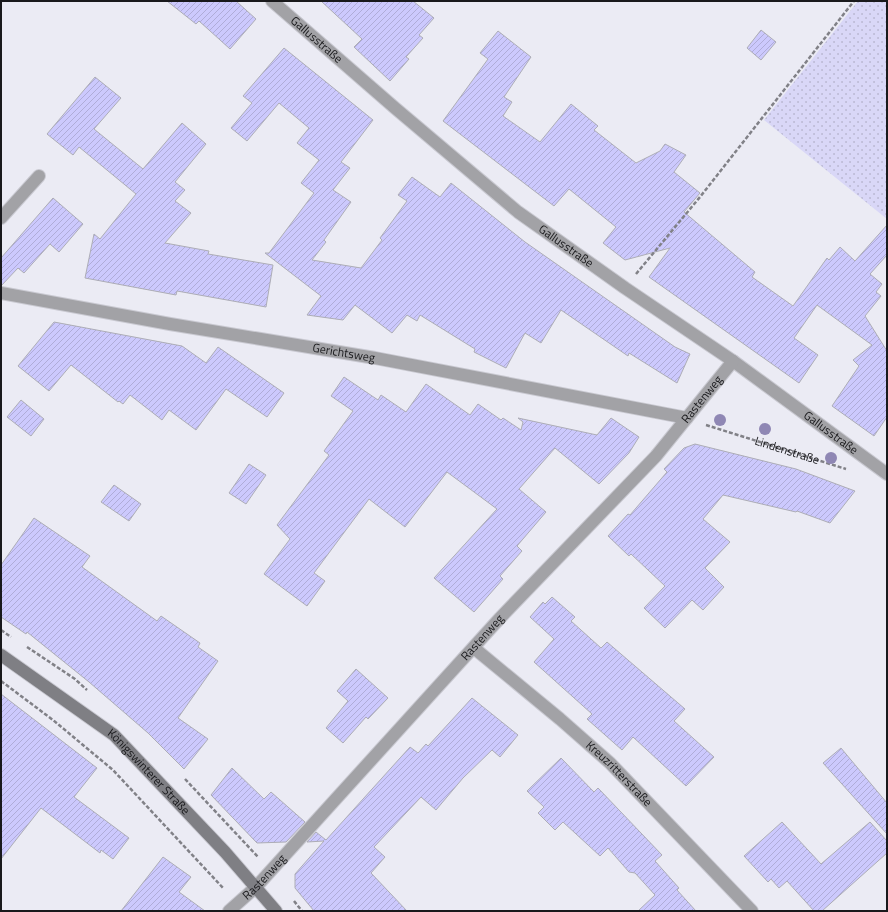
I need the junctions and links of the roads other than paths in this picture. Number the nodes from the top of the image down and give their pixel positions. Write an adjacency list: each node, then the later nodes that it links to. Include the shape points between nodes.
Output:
1 (272, 1): 5 (street, Gallusstraße, via 518,212)
2 (39, 176): 3 (street)
3 (1, 218)
4 (1, 293): 6 (street, Gerichtsweg, via 375,358)
5 (733, 361): 6 (street, Rastenweg); 7 (street, Gallusstraße)
6 (687, 418): 8 (street, Rastenweg, via 656,456)
7 (884, 469)
8 (474, 648): 10 (street, Rastenweg); 13 (street, Kreuzritterstraße, via 560,718 610,763)
9 (1, 656): 10 (main road, Königswinterer Straße, via 114,735)
10 (256, 887): 11 (street, Rastenweg); 12 (main road, Königswinterer Straße)
11 (233, 908)
12 (276, 911)
13 (752, 911)

